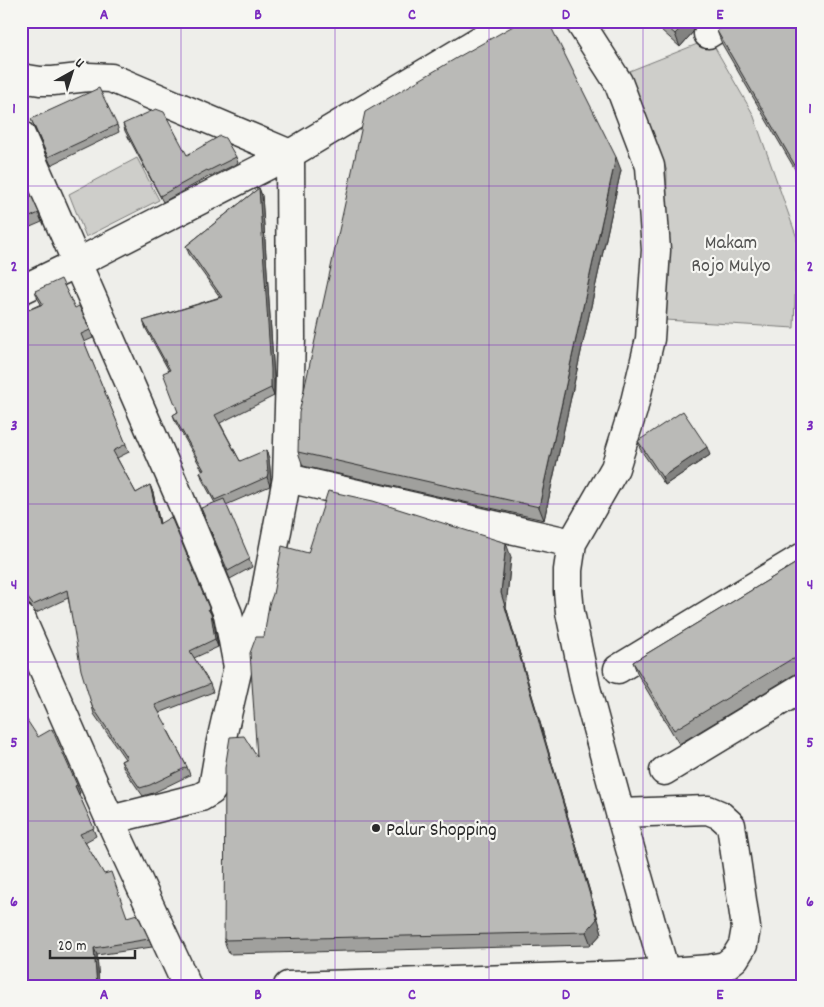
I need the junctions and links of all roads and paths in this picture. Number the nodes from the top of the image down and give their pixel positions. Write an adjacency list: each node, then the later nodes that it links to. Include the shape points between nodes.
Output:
1 (512, 21): 5 (street)
2 (579, 21): 9 (street, via 618,82 650,166 656,250 650,339 633,410 615,468)
3 (21, 78): 5 (street, via 40,81 111,78)
4 (21, 135): 6 (street)
5 (290, 154): 6 (street); 8 (street, via 291,338)
6 (77, 263): 7 (street); 12 (street, via 228,614)
7 (21, 290)
8 (287, 478): 9 (street); 12 (street, via 263,605)
9 (572, 543): 16 (street, via 568,570 570,612 586,688)
10 (803, 557): 13 (street)
11 (21, 618): 17 (street)
12 (238, 667): 17 (street, via 211,791 201,797)
13 (618, 669)
14 (803, 687): 15 (street)
15 (664, 772)
16 (620, 813): 18 (street); 18 (street, via 708,810 720,814 731,825 746,928 743,945 735,958 724,966)
17 (110, 820): 19 (street)
18 (668, 979): 20 (street)
19 (187, 986)
20 (288, 986)

